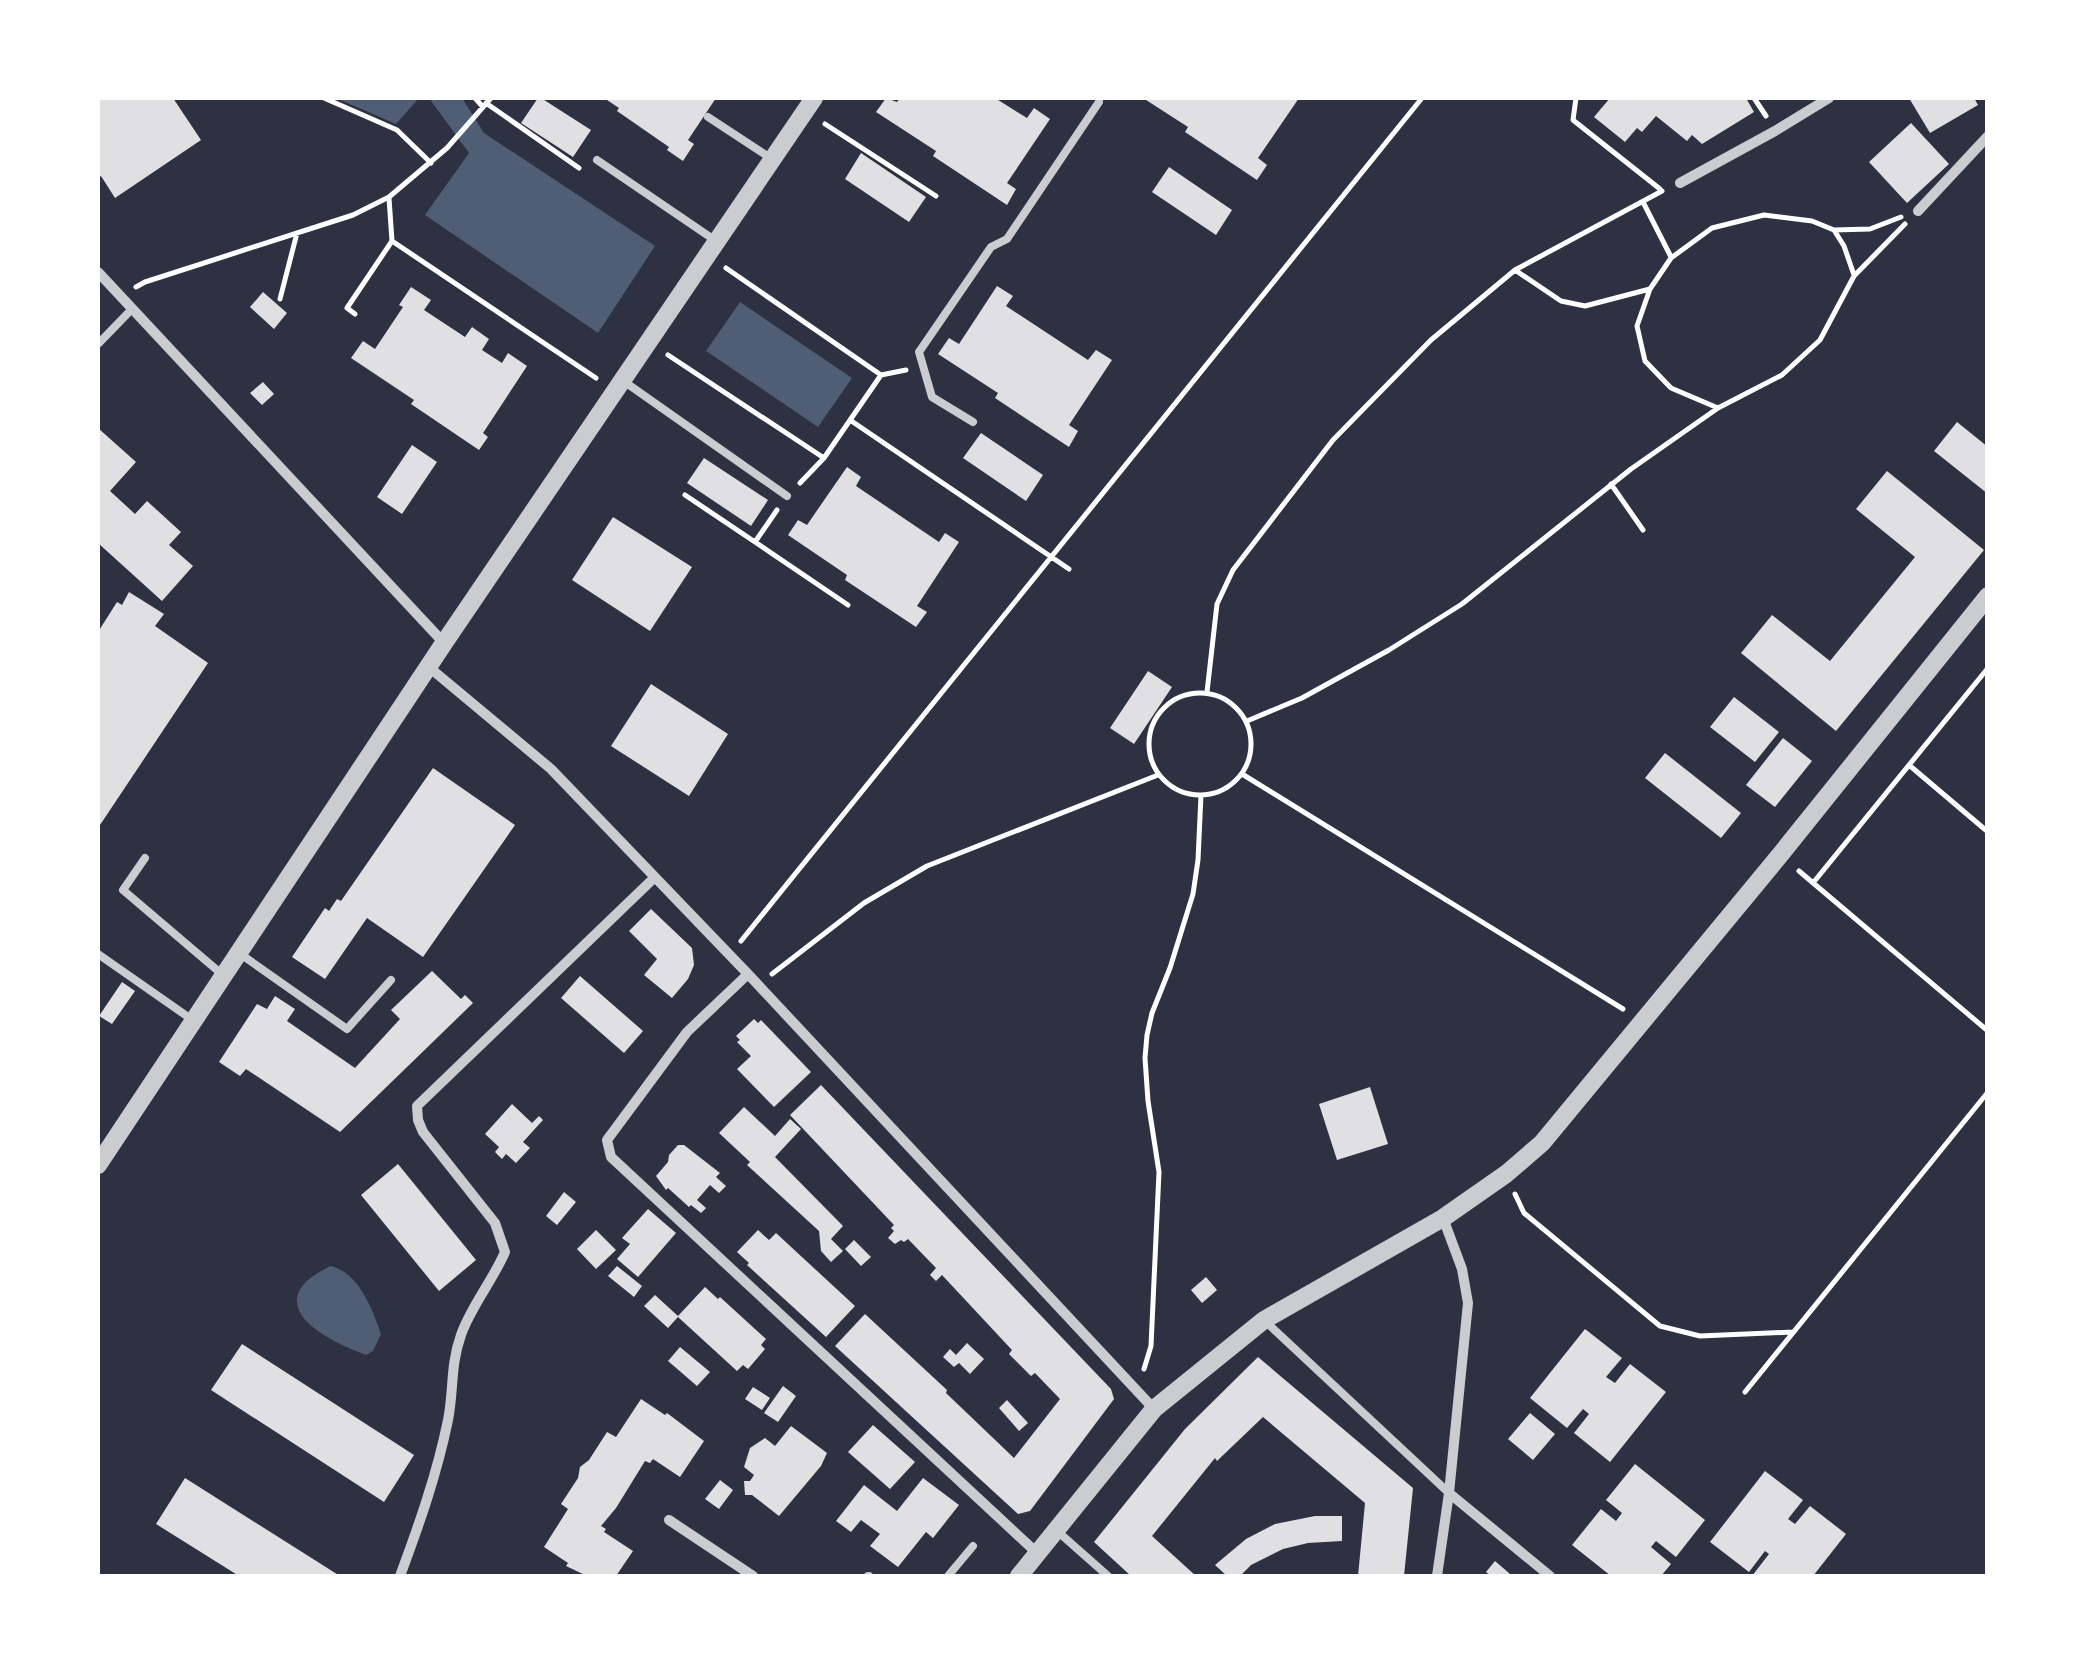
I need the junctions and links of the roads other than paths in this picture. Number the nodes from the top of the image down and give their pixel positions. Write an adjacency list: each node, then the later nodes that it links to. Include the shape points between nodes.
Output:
1 (1099, 98): 15 (lane, via 1007,239 991,247 919,352 932,397)
2 (1829, 98): 8 (street)
3 (809, 104): 6 (street)
4 (708, 117): 6 (lane)
5 (1988, 136): 9 (street)
6 (772, 159): 10 (street)
7 (598, 160): 10 (lane)
8 (1680, 183)
9 (1918, 211)
10 (712, 248): 14 (street)
11 (98, 272): 12 (street)
12 (132, 309): 13 (lane); 18 (street)
13 (98, 344)
14 (619, 385): 16 (lane); 18 (street)
15 (973, 422)
16 (786, 496)
17 (1988, 596): 29 (street, via 1542,1142)
18 (444, 643): 19 (street)
19 (430, 668): 21 (street, via 551,769); 22 (street)
20 (146, 858): 25 (lane, via 123,890)
21 (655, 877): 24 (street); 37 (street, via 417,1106 423,1132 495,1223 505,1252 462,1331 441,1453)
22 (239, 953): 25 (street); 26 (lane, via 347,1029)
23 (98, 954): 27 (lane)
24 (748, 974): 31 (street); 36 (street, via 687,1032 607,1140 611,1156)
25 (224, 976): 27 (street)
26 (391, 980)
27 (194, 1021): 28 (street)
28 (98, 1166)
29 (1443, 1218): 30 (street); 32 (street, via 1468,1303)
30 (1264, 1320): 31 (street); 32 (lane)
31 (1154, 1409): 34 (street)
32 (1448, 1493): 41 (street); 42 (street)
33 (669, 1520): 38 (street)
34 (1056, 1530): 36 (street); 40 (lane)
35 (972, 1546): 39 (lane)
36 (1029, 1569)
37 (400, 1576)
38 (753, 1576)
39 (948, 1576)
40 (1108, 1576)
41 (1437, 1576)
42 (1550, 1576)

